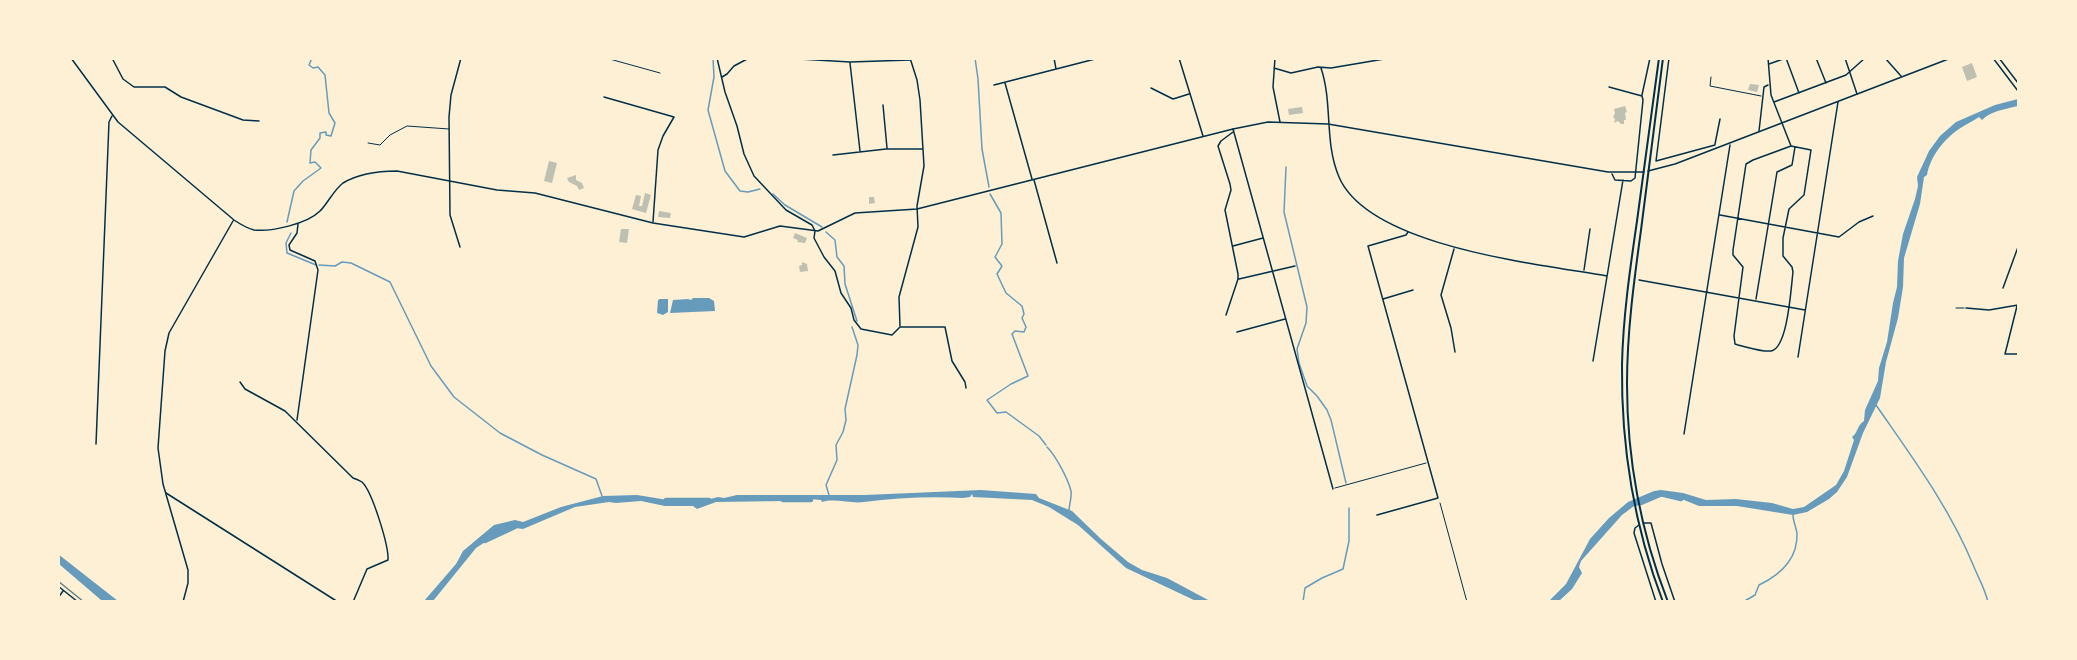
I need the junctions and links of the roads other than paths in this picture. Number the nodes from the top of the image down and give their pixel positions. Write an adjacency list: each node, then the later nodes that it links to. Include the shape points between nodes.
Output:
1 (71, 58): 57 (street)
2 (112, 58): 59 (street, via 123,79 134,87 165,87 243,120)
3 (461, 58): 63 (street, via 450,100)
4 (606, 58): 34 (lane)
5 (717, 58): 36 (street)
6 (749, 58): 36 (street)
7 (782, 58): 27 (street)
8 (1054, 58): 33 (street)
9 (1099, 58): 28 (street)
10 (1179, 58): 48 (street)
11 (1275, 58): 31 (street)
12 (1390, 58): 32 (street)
13 (1650, 58): 51 (street)
14 (1659, 58): 141 (main road, via 1628,286 1623,410 1641,531)
15 (1664, 58): 142 (main road, via 1633,288 1628,410 1634,475 1645,530)
16 (1669, 58): 69 (street, via 1656,160)
17 (1768, 58): 30 (street)
18 (1786, 58): 30 (street); 47 (street)
19 (1816, 58): 40 (street)
20 (1845, 58): 35 (street)
21 (1865, 58): 35 (street)
22 (1885, 58): 38 (street)
23 (1951, 58): 38 (street)
24 (1993, 58): 46 (street)
25 (1999, 58): 41 (street)
26 (910, 59): 29 (street); 73 (street, via 918,84)
27 (831, 60): 29 (street)
28 (1087, 60): 33 (street)
29 (850, 62): 74 (street)
30 (1769, 65): 43 (street)
31 (1274, 68): 32 (street, via 1291,73); 60 (street, via 1273,92)
32 (1321, 68): 62 (street)
33 (1056, 69): 39 (street)
34 (660, 73)
35 (1849, 73): 40 (street); 49 (street)
36 (721, 77): 90 (street, via 754,176 777,202)
37 (1712, 77): 52 (lane, via 1710,86)
38 (1902, 77): 49 (street)
39 (1004, 82): 42 (street); 78 (street)
40 (1826, 83): 47 (street)
41 (2019, 83)
42 (994, 85)
43 (1769, 85): 50 (street); 52 (street, via 1764,87)
44 (1609, 87): 51 (street)
45 (1150, 88): 48 (street, via 1173,99)
46 (2019, 91)
47 (1799, 93): 55 (street)
48 (1190, 94): 66 (street)
49 (1857, 94): 54 (street)
50 (1771, 95): 52 (street); 55 (street)
51 (1642, 96): 79 (street, via 1635,178)
52 (1763, 96): 65 (street)
53 (604, 97): 86 (street, via 674,117 658,150)
54 (1838, 102): 61 (street); 92 (street)
55 (1773, 103): 61 (street)
56 (883, 105): 72 (street)
57 (112, 116): 84 (street); 128 (street)
58 (1720, 119): 69 (street)
59 (259, 121)
60 (1280, 122): 62 (street); 64 (street)
61 (1782, 123): 65 (street); 70 (street)
62 (1328, 124): 76 (street); 91 (street, via 1334,164 1342,185 1367,209)
63 (449, 129): 68 (lane, via 407,126 380,145); 77 (street)
64 (1233, 130): 66 (street); 93 (street); 94 (street, via 1218,146 1231,190 1225,210)
65 (1759, 131): 67 (street)
66 (1203, 137): 78 (street)
67 (1730, 142): 69 (street); 81 (street)
68 (368, 143)
69 (1716, 146): 76 (street, via 1663,168)
70 (1791, 146): 71 (street); 83 (street, via 1746,164)
71 (1796, 147): 87 (street, via 1792,165 1777,172); 88 (street, via 1811,150 1804,195 1789,209)
72 (887, 149): 73 (street); 74 (street)
73 (923, 149): 80 (street)
74 (860, 152): 75 (street)
75 (833, 155)
76 (1612, 173): 79 (street, via 1615,180)
77 (449, 180): 85 (street, via 397,171 360,176 343,184 317,214); 86 (street, via 543,194); 95 (street, via 450,215)
78 (1033, 180): 80 (street); 98 (street)
79 (1623, 180): 102 (street)
80 (917, 209): 90 (street, via 855,213); 118 (street, via 918,227 899,297)
81 (1719, 215): 83 (street); 107 (street)
82 (1874, 216): 92 (street, via 1839,237)
83 (1737, 218): 87 (street); 108 (street, via 1733,253 1743,267)
84 (234, 220): 85 (street, via 261,230); 131 (street, via 169,333 158,440)
85 (298, 223): 126 (street, via 290,250 315,261 318,270)
86 (653, 223): 90 (street, via 736,237 780,226)
87 (1769, 224): 88 (street); 110 (street)
88 (1785, 226): 92 (street); 112 (street, via 1781,249 1793,272)
89 (1590, 229): 101 (street)
90 (815, 231): 118 (street, via 814,238 835,271 842,295 861,329 892,335)
91 (1409, 231): 97 (street); 109 (street, via 1368,246)
92 (1818, 232): 115 (street)
93 (1264, 238): 94 (street); 100 (street)
94 (1232, 246): 103 (street)
95 (460, 247)
96 (2019, 247): 105 (street)
97 (1455, 248): 101 (street); 120 (street, via 1441,295)
98 (1057, 263)
99 (1295, 266): 100 (street)
100 (1273, 271): 103 (street); 117 (street)
101 (1584, 272): 102 (street)
102 (1607, 276): 123 (street)
103 (1238, 279): 116 (street)
104 (1639, 280): 107 (street)
105 (2003, 288)
106 (1413, 290): 109 (street)
107 (1707, 293): 108 (street); 127 (street)
108 (1739, 297): 110 (street); 112 (street, via 1734,336 1738,345 1770,351 1778,346 1784,336)
109 (1383, 299): 129 (street)
110 (1756, 300): 112 (street)
111 (2018, 306): 114 (street); 121 (street, via 2005,354)
112 (1788, 307): 115 (street)
113 (1956, 308): 114 (lane)
114 (1966, 308)
115 (1805, 310): 122 (street)
116 (1226, 315)
117 (1286, 319): 119 (street); 130 (street)
118 (900, 327): 125 (street, via 945,327 952,361)
119 (1237, 332)
120 (1455, 352)
121 (2019, 354)
122 (1798, 357)
123 (1593, 361)
124 (240, 382): 126 (street, via 258,398 277,405)
125 (966, 388)
126 (297, 421): 139 (street, via 353,478 363,483 381,524 388,560 367,570)
127 (1684, 434)
128 (96, 444)
129 (1428, 463): 130 (lane); 132 (street, via 1438,498)
130 (1333, 489)
131 (166, 493): 137 (street, via 188,570); 138 (street)
132 (1377, 515)
133 (58, 586): 134 (street)
134 (63, 591): 135 (street); 136 (street)
135 (58, 598)
136 (78, 602)
137 (183, 602)
138 (338, 602)
139 (353, 602)
140 (1656, 602): 143 (street, via 1633,531 1646,522 1651,523)
141 (1662, 602)
142 (1668, 602)
143 (1675, 602)

